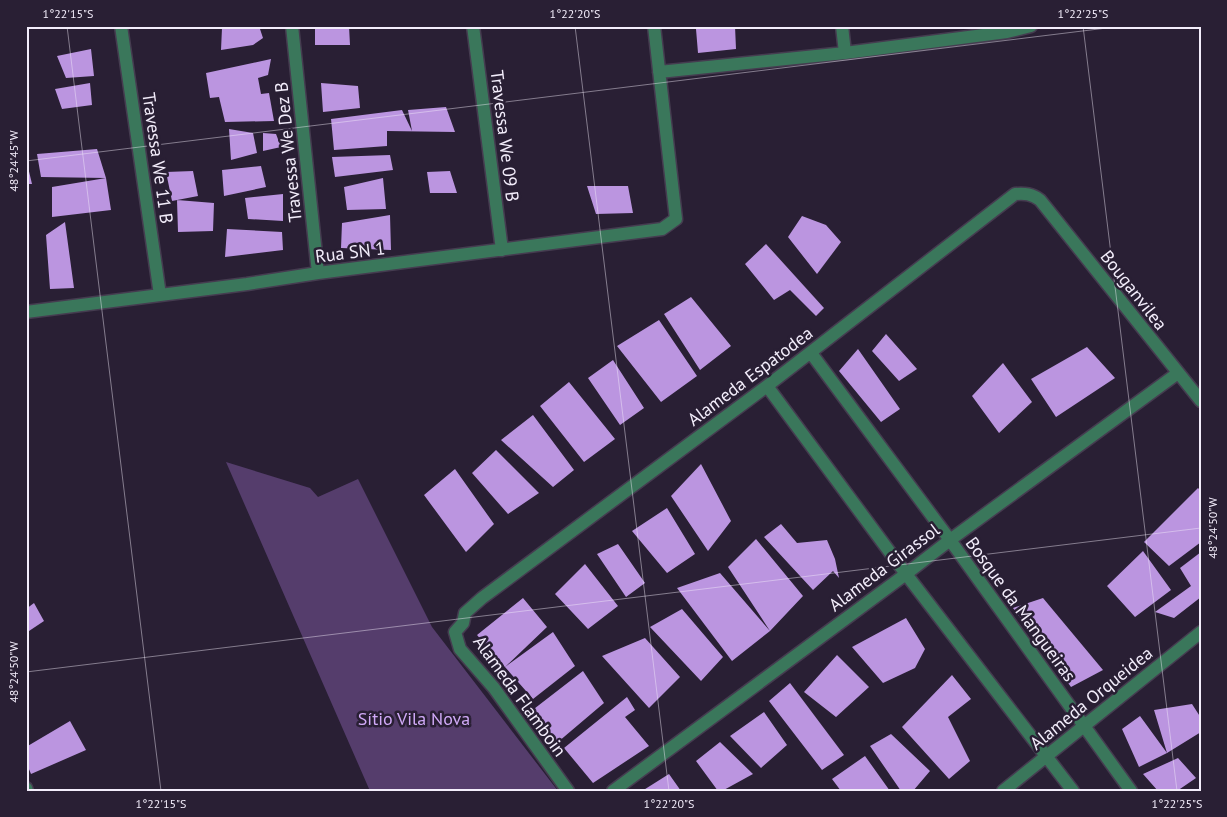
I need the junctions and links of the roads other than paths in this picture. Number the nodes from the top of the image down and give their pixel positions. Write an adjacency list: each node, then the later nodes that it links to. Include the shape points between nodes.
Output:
1 (121, 26): 13 (street, Travessa We 11 B)
2 (292, 26): 12 (street, Travessa We Dez B)
3 (473, 26): 11 (street, Travessa We 09 B)
4 (654, 26): 9 (street)
5 (842, 26): 8 (street)
6 (1031, 26): 7 (street)
7 (1006, 29): 8 (street)
8 (845, 53): 9 (street)
9 (659, 72): 11 (street, Rua SN 1, via 676,219 662,229)
10 (1040, 200): 15 (street, Alameda Espatodea, via 1033,195 1015,194); 16 (street, Bouganvilea)
11 (502, 250): 12 (street, Rua SN 1)
12 (318, 273): 13 (street, Rua SN 1)
13 (160, 295): 14 (street, Rua SN 1)
14 (26, 312)
15 (811, 353): 17 (street, Alameda Espatodea); 19 (street, Bosque da Mangueiras)
16 (1178, 373): 18 (street, Bouganvilea); 19 (street, Alameda Girassol)
17 (767, 386): 20 (street); 21 (street, Alameda Espatodea)
18 (1201, 402)
19 (950, 540): 20 (street, Alameda Girassol); 23 (street, Bosque da Mangueiras)
20 (906, 574): 24 (street); 26 (street, Alameda Girassol)
21 (482, 598): 25 (street, Alameda Flamboin, via 465,612 463,623 455,632 460,649 494,688)
22 (1201, 632): 23 (street, Alameda Orqueidea)
23 (1084, 727): 24 (street, Alameda Orqueidea); 29 (street, Bosque da Mangueiras)
24 (1046, 757): 27 (street, Alameda Orqueidea); 28 (street)
25 (568, 791)
26 (613, 791)
27 (1003, 791)
28 (1073, 791)
29 (1131, 791)

